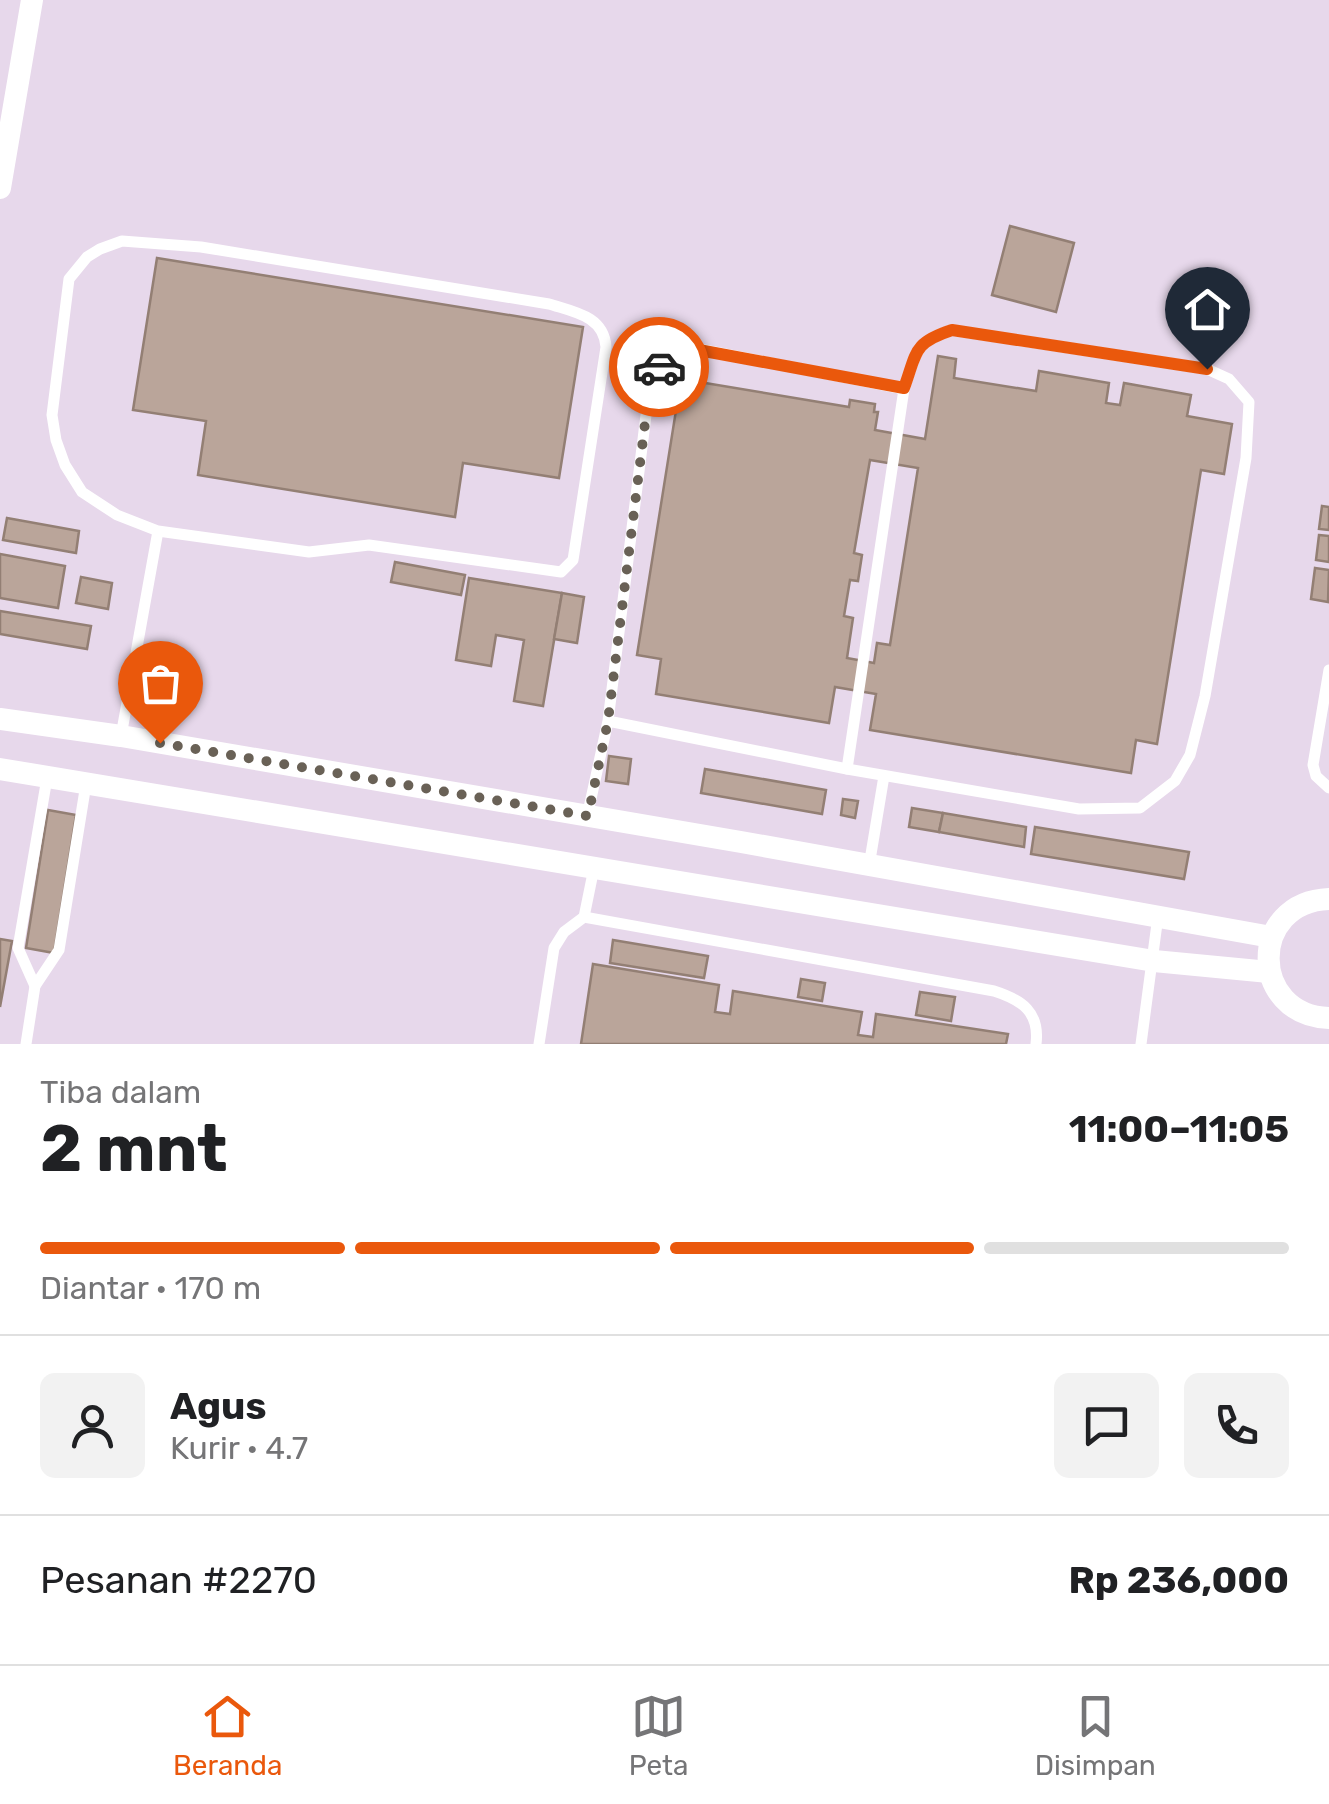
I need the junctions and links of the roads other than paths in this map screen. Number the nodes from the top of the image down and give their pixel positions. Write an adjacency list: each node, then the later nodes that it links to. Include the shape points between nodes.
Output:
1 (32, 0): 2 (street)
2 (0, 188)
3 (904, 388): 8 (lane, via 688,348 664,360 650,383); 11 (lane); 12 (lane, via 919,345 952,330 1207,369 1229,379 1249,402 1246,458 1205,696 1190,755 1175,781 1140,808 1079,809)
4 (158, 531): 4 (lane, via 310,552 369,545 561,572 573,560 605,333 590,317 549,304 201,247 122,241 100,249 68,279 52,415 56,440 82,492); 9 (lane)
5 (1329, 670): 6 (lane)
6 (1326, 702): 15 (lane, via 1313,764)
7 (0, 720): 9 (street)
8 (608, 721): 11 (lane); 16 (lane)
9 (121, 736): 16 (street)
10 (0, 769): 13 (street)
11 (847, 770): 12 (lane)
12 (884, 776): 17 (lane)
13 (48, 778): 14 (street); 25 (lane, via 18,948)
14 (86, 784): 18 (street); 25 (lane, via 59,950)
15 (1329, 788)
16 (588, 816): 17 (street)
17 (869, 866): 20 (street)
18 (594, 868): 21 (lane); 23 (street)
19 (1329, 899): 22 (street, via 1297,906)
20 (1158, 916): 22 (street); 23 (lane)
21 (584, 917): 28 (lane, via 554,948); 29 (lane, via 994,992 1024,1003 1035,1020)
22 (1271, 936): 24 (street)
23 (1154, 961): 24 (street); 30 (lane)
24 (1269, 972): 26 (street, via 1294,1008)
25 (35, 986): 27 (lane)
26 (1329, 1018)
27 (26, 1044)
28 (539, 1044)
29 (1036, 1044)
30 (1140, 1044)

